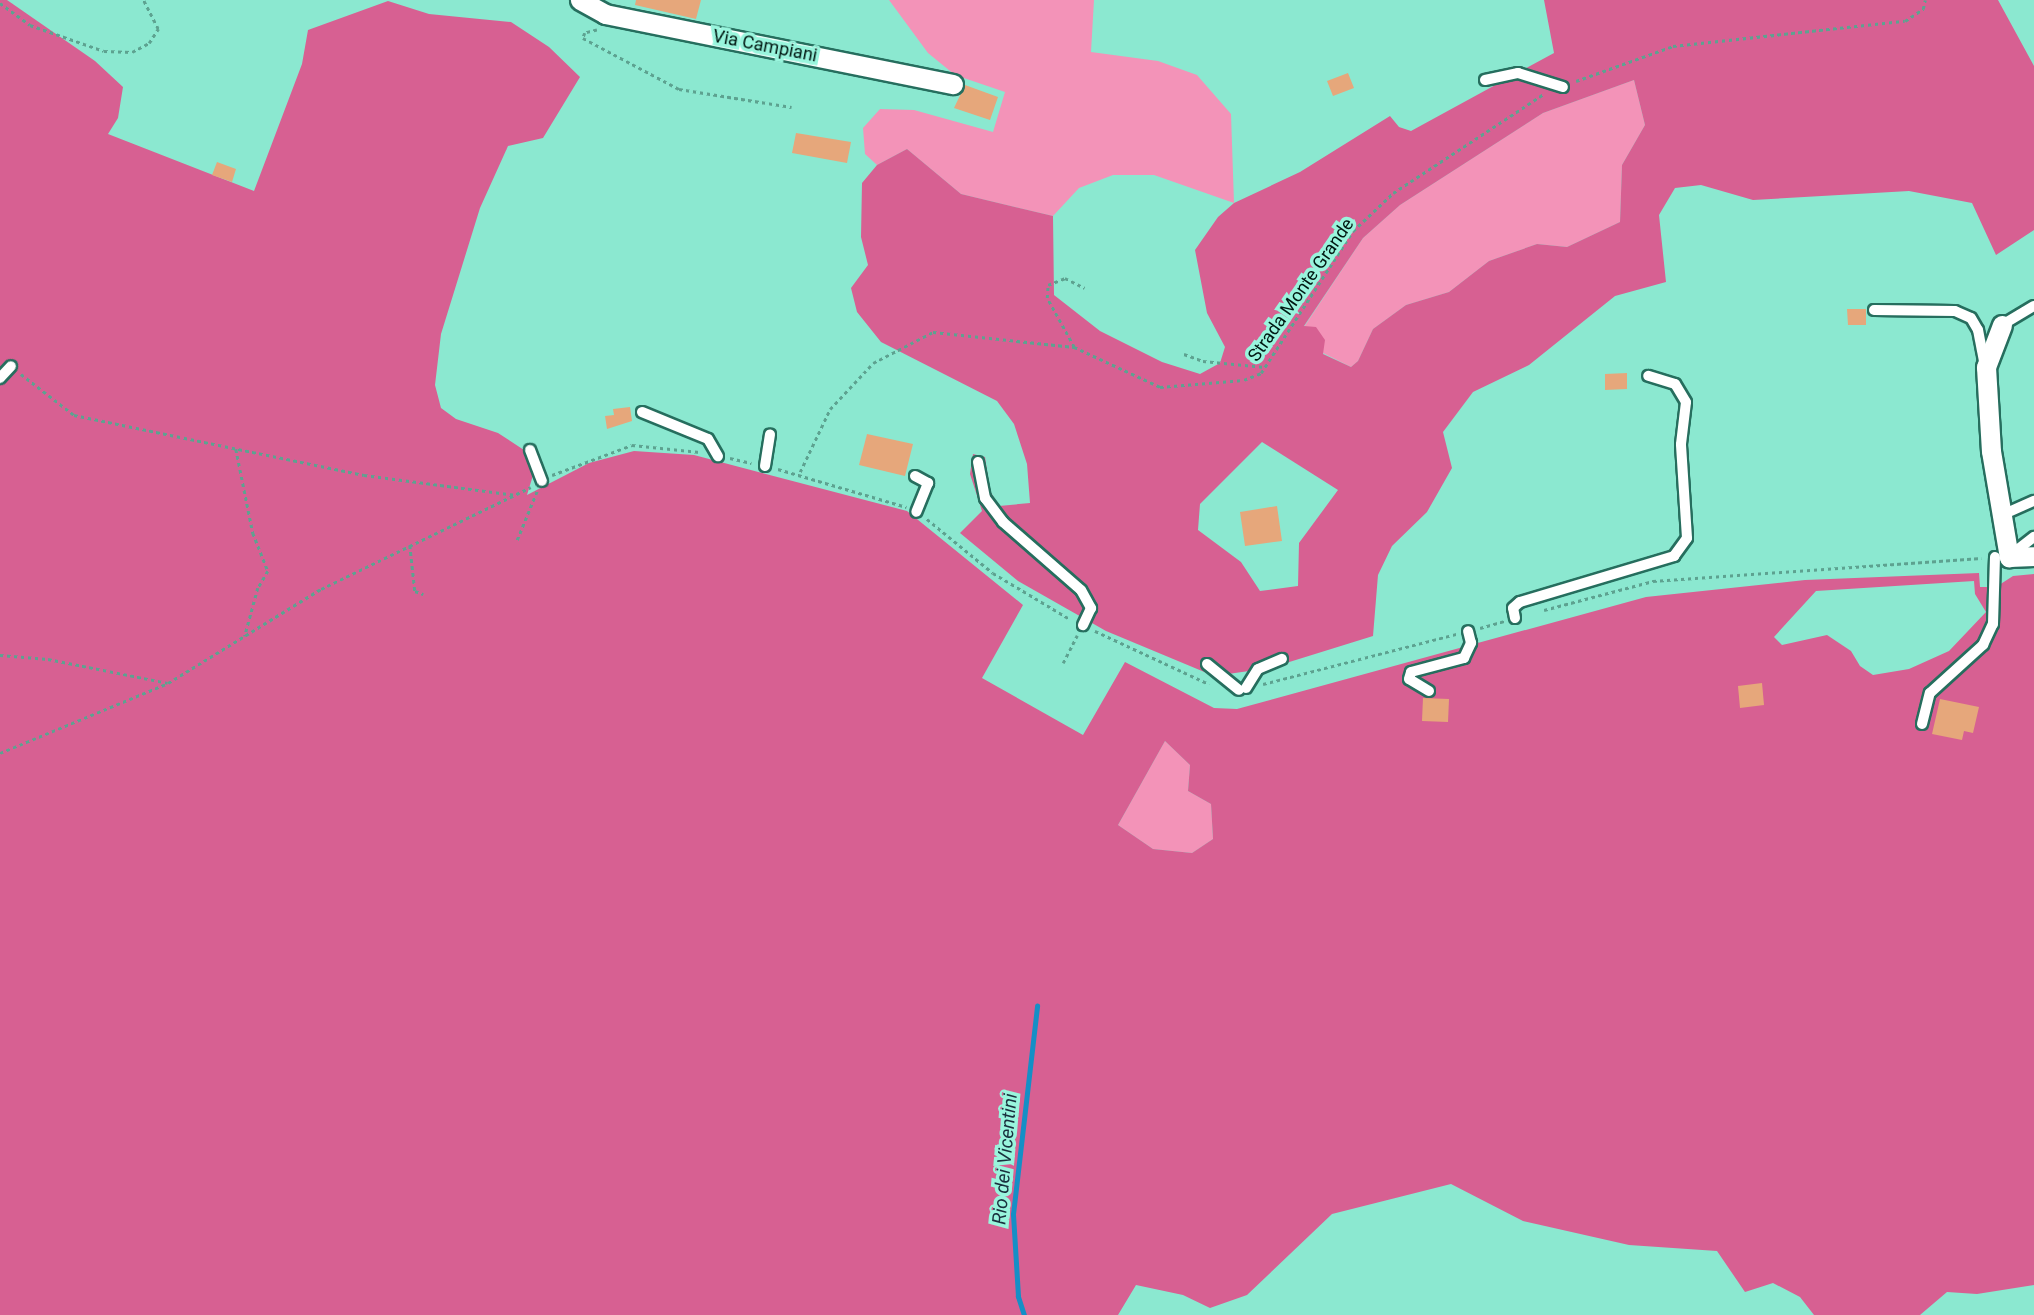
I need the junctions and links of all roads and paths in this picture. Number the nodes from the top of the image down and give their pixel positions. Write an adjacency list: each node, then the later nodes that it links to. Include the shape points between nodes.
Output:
1 (143, 0): 4 (path, via 158,29 149,43 132,52 104,51 30,25)
2 (580, 0): 7 (street, Via Campiani, via 605,14)
3 (1925, 0): 8 (path, Strada Monte Grande, via 1923,9 1905,21 1674,46)
4 (0, 3)
5 (600, 46): 9 (path, via 680,89)
6 (1485, 80): 8 (lane, via 1518,72)
7 (953, 84)
8 (1563, 87): 17 (path, Strada Monte Grande, via 1532,98 1456,155 1393,193 1353,231)
9 (792, 107)
10 (1085, 288): 14 (path, via 1065,278 1048,285 1047,298)
11 (2034, 306): 13 (lane)
12 (1874, 310): 18 (lane, via 1955,311 1971,318 1980,335)
13 (2002, 325): 18 (street)
14 (1074, 347): 17 (path, Strada Monte Grande, via 1160,387 1244,380); 28 (path, Strada Monte Grande, via 933,332 906,342 873,363 830,410)
15 (1184, 354): 17 (path, via 1203,361)
16 (10, 366): 20 (lane); 23 (path, via 74,415)
17 (1265, 367)
18 (1986, 367): 34 (street, via 1991,451)
19 (1648, 376): 41 (lane, via 1675,384 1686,402 1681,443 1687,538 1674,556 1520,602 1513,608)
20 (0, 378)
21 (642, 412): 25 (lane, via 708,439)
22 (770, 434): 27 (lane)
23 (236, 449): 31 (path, via 364,475); 44 (path, via 249,520 268,571 258,589)
24 (530, 450): 30 (lane)
25 (718, 456)
26 (978, 462): 42 (lane, via 985,498 1003,522 1081,590 1091,608)
27 (765, 466)
28 (799, 473)
29 (915, 476): 33 (lane, via 929,483)
30 (542, 481): 36 (path)
31 (514, 495)
32 (2034, 501): 34 (lane)
33 (916, 512)
34 (2002, 515): 39 (street)
35 (2034, 537): 39 (lane)
36 (517, 540)
37 (410, 545): 40 (path, via 415,591)
38 (2034, 556): 39 (street)
39 (2002, 557): 50 (lane, via 1993,624 1983,645 1930,693)
40 (423, 594)
41 (1515, 618)
42 (1083, 625): 47 (path)
43 (1468, 631): 49 (lane, via 1471,643 1465,657 1411,672 1409,679)
44 (246, 636)
45 (0, 655): 51 (path, via 48,659 168,683)
46 (1282, 659): 48 (lane, via 1258,669 1243,689)
47 (1063, 663)
48 (1207, 664)
49 (1429, 691)
50 (1922, 724)
51 (0, 752)

